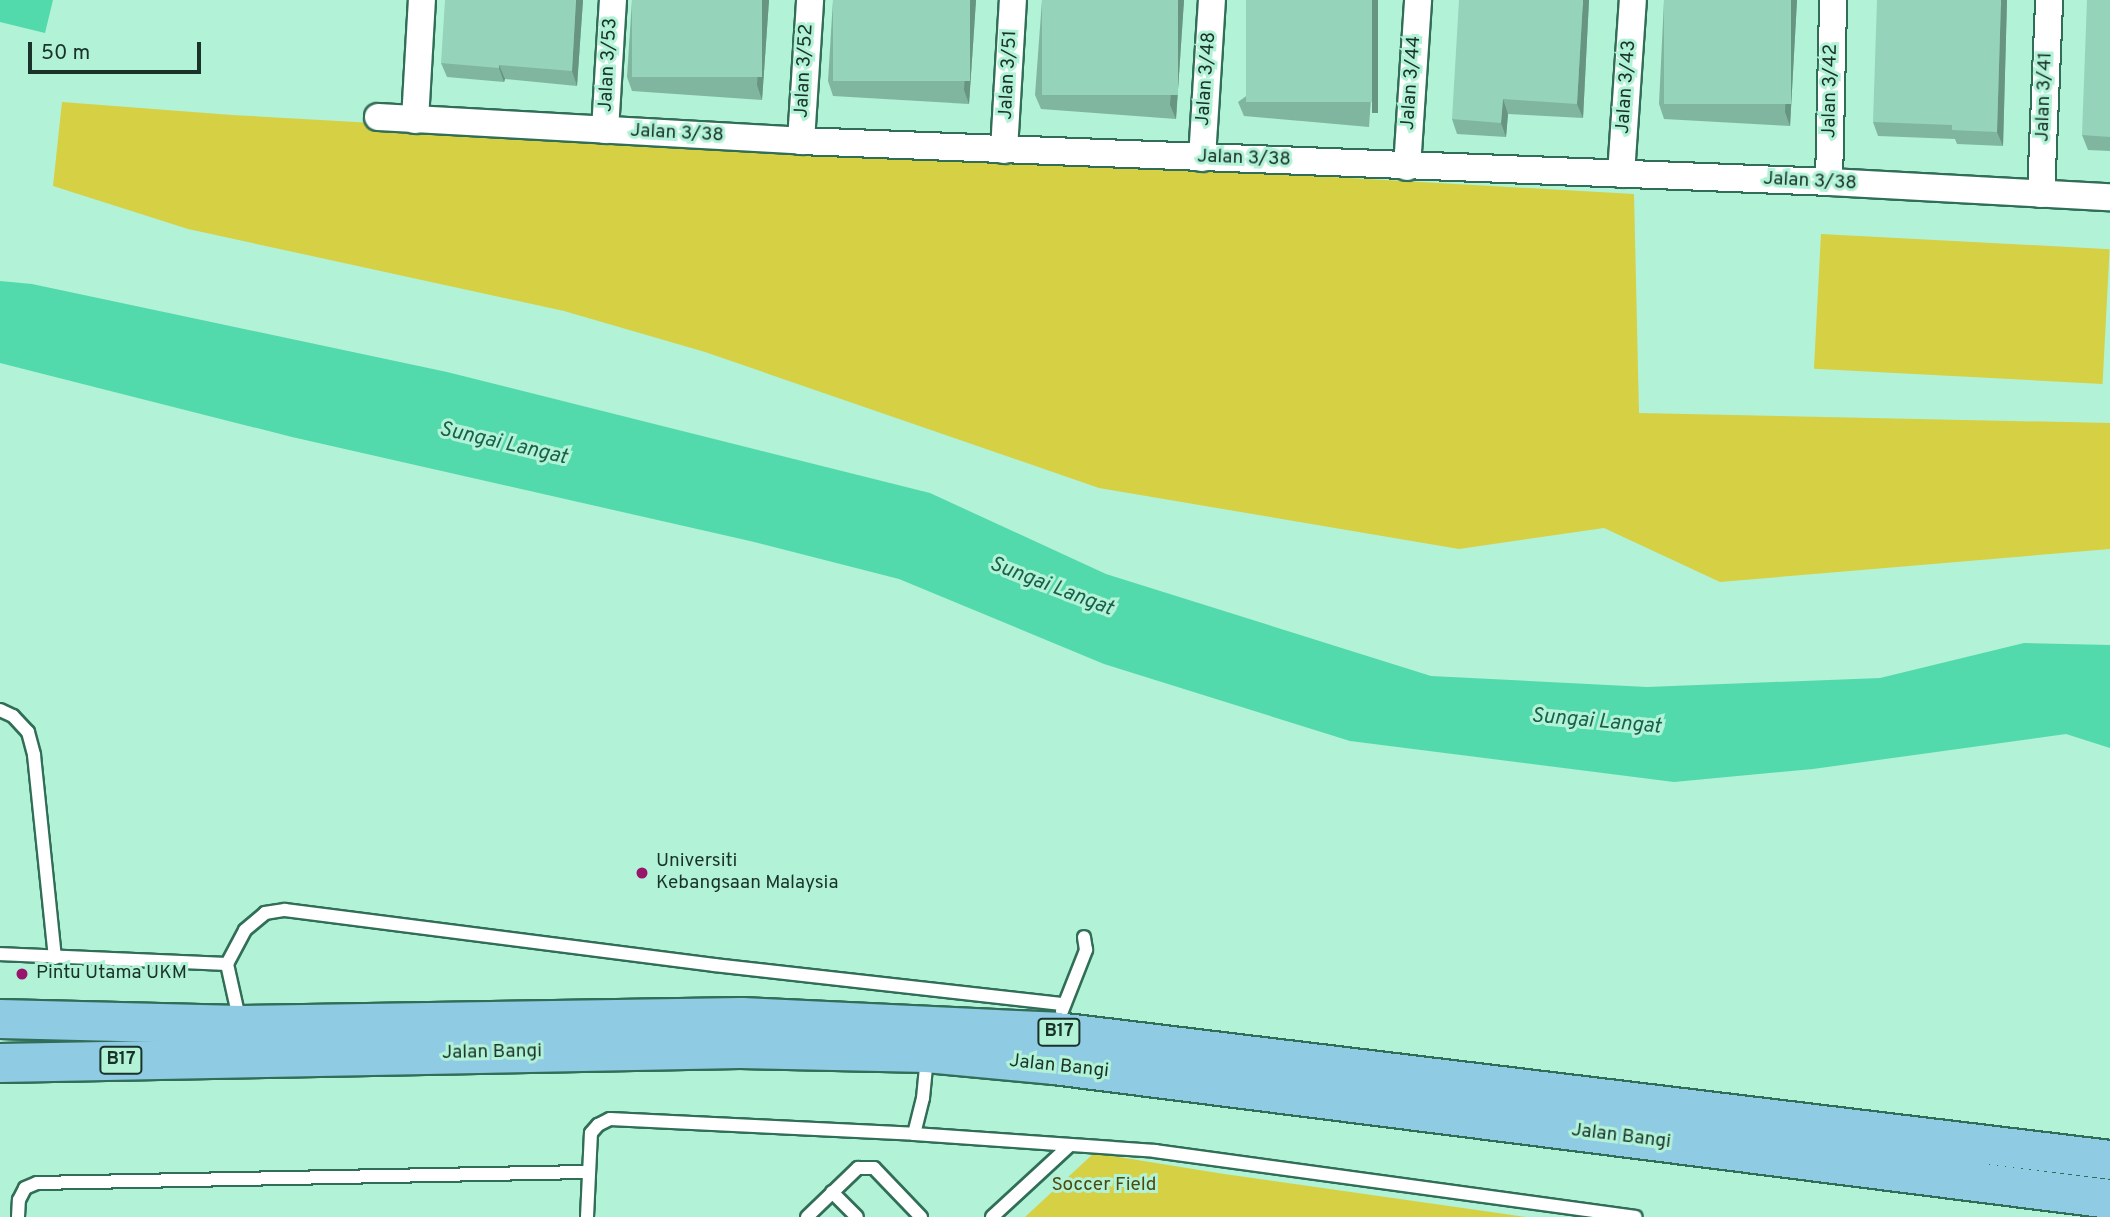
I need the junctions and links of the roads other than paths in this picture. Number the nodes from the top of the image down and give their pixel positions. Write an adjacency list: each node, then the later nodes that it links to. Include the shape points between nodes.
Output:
1 (422, 0): 11 (street)
2 (612, 0): 12 (street, Jalan 3/53)
3 (810, 0): 13 (street, Jalan 3/52)
4 (1013, 0): 14 (street, Jalan 3/51)
5 (1212, 0): 15 (street, Jalan 3/48)
6 (1418, 0): 16 (street, Jalan 3/44)
7 (1633, 0): 17 (street, Jalan 3/43)
8 (1833, 0): 18 (street, Jalan 3/42)
9 (2049, 0): 19 (street, Jalan 3/41)
10 (378, 117): 11 (street, Jalan 3/38)
11 (415, 120): 12 (street, Jalan 3/38)
12 (605, 130): 13 (street, Jalan 3/38)
13 (801, 141): 14 (street, Jalan 3/38)
14 (1004, 150): 15 (street, Jalan 3/38)
15 (1202, 158): 16 (street, Jalan 3/38)
16 (1407, 167): 17 (street, Jalan 3/38)
17 (1621, 174): 18 (street, Jalan 3/38)
18 (1829, 182): 19 (street, Jalan 3/38)
19 (2041, 194): 20 (street, Jalan 3/38)
20 (2110, 197)
21 (0, 710): 24 (lane, via 28,732 34,755)
22 (1084, 937): 26 (lane, via 1086,950)
23 (0, 954): 24 (lane)
24 (55, 958): 25 (lane)
25 (227, 964): 26 (lane, via 246,930 265,913 285,910 714,965); 28 (lane)
26 (1060, 1018): 28 (main road, Jalan Bangi / B17, via 742,1017); 33 (main road, Jalan Bangi / B17)
27 (0, 1019): 28 (main road, Jalan Bangi / B17)
28 (241, 1025)
29 (927, 1053): 30 (main road, Jalan Bangi / B17, via 740,1049); 31 (lane); 36 (main road, Jalan Bangi / B17, via 1054,1065)
30 (0, 1063)
31 (914, 1134): 32 (lane); 34 (lane, via 610,1119 591,1133)
32 (1069, 1146): 42 (lane); 43 (lane, via 1155,1151)
33 (2110, 1160)
34 (587, 1172): 37 (lane, via 37,1183 25,1188); 38 (lane)
35 (832, 1192): 39 (lane); 40 (lane); 41 (lane, via 858,1168 874,1168)
36 (2110, 1199)
37 (18, 1217)
38 (587, 1217)
39 (807, 1217)
40 (857, 1217)
41 (921, 1217)
42 (992, 1217)
43 (1635, 1217)

